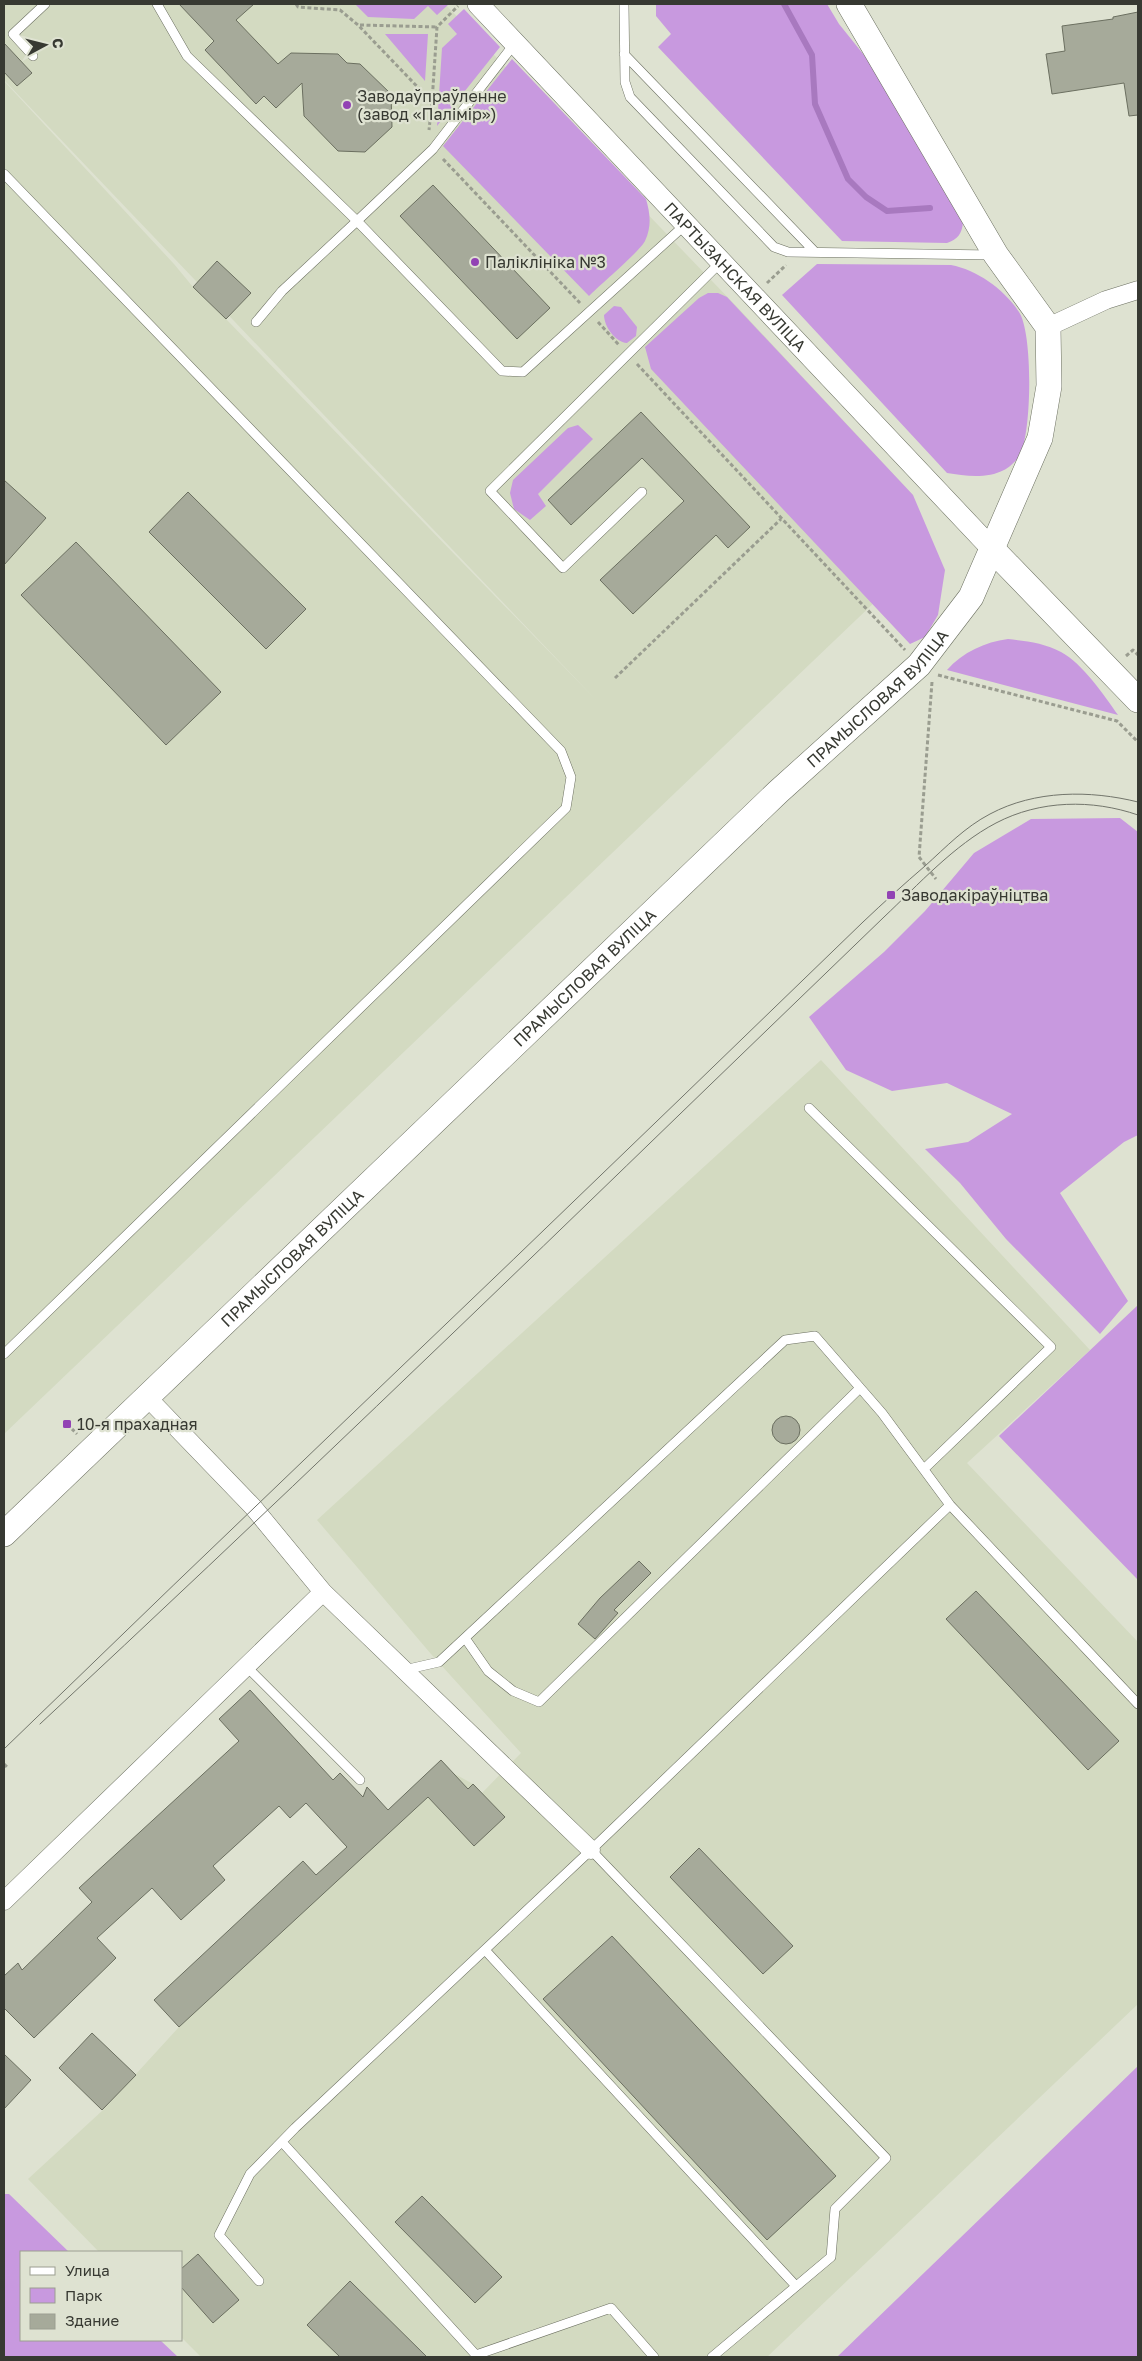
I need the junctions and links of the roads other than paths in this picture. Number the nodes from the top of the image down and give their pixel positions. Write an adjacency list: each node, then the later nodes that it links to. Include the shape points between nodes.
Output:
1 (45, 4): 8 (lane, via 13,34)
2 (157, 4): 10 (lane, via 187,56)
3 (478, 4): 6 (street, ПАРТЫЗАНСКАЯ ВУЛІЦА)
4 (624, 4): 7 (lane)
5 (849, 4): 13 (main road)
6 (515, 43): 10 (lane, via 433,149); 11 (street, ПАРТЫЗАНСКАЯ ВУЛІЦА)
7 (624, 54): 12 (lane); 12 (lane, via 625,82 636,104 774,247 788,252)
8 (33, 56)
9 (4, 174): 22 (lane, via 561,751 571,778 566,808)
10 (358, 220): 11 (lane, via 502,371 523,372); 16 (lane, via 282,291)
11 (686, 224): 14 (street, ПАРТЫЗАНСКАЯ ВУЛІЦА)
12 (815, 252): 13 (lane)
13 (996, 255): 17 (main road)
14 (722, 262): 18 (lane, via 490,491 563,568); 19 (street, ПАРТЫЗАНСКАЯ ВУЛІЦА)
15 (1138, 290): 17 (street, via 1106,300)
16 (256, 322)
17 (1048, 327): 19 (main road, ПРАМЫСЛОВАЯ ВУЛІЦА, via 1048,386 1040,438)
18 (642, 492)
19 (992, 550): 20 (main road); 24 (main road, ПРАМЫСЛОВАЯ ВУЛІЦА, via 970,597 919,665 778,792)
20 (1138, 700)
21 (809, 1108): 25 (lane, via 1051,1347)
22 (4, 1354)
23 (860, 1388): 25 (lane); 29 (lane, via 815,1336 785,1340); 29 (lane, via 539,1702 513,1691 488,1671)
24 (147, 1397): 27 (main road, ПРАМЫСЛОВАЯ ВУЛІЦА); 28 (street, via 253,1506)
25 (924, 1469): 26 (lane)
26 (950, 1505): 32 (lane); 34 (lane)
27 (4, 1534)
28 (323, 1592): 30 (street); 31 (street)
29 (465, 1638): 31 (lane, via 439,1662)
30 (246, 1666): 33 (lane); 35 (street)
31 (404, 1670): 34 (street)
32 (1138, 1704)
33 (360, 1780)
34 (592, 1850): 36 (lane); 39 (lane, via 886,2158 835,2209 831,2257)
35 (4, 1901)
36 (485, 1950): 37 (lane); 39 (lane)
37 (282, 2142): 38 (lane, via 250,2174 219,2235); 40 (lane)
38 (259, 2281)
39 (796, 2286): 42 (lane)
40 (478, 2356): 41 (lane, via 611,2308)
41 (654, 2357)
42 (712, 2357)

